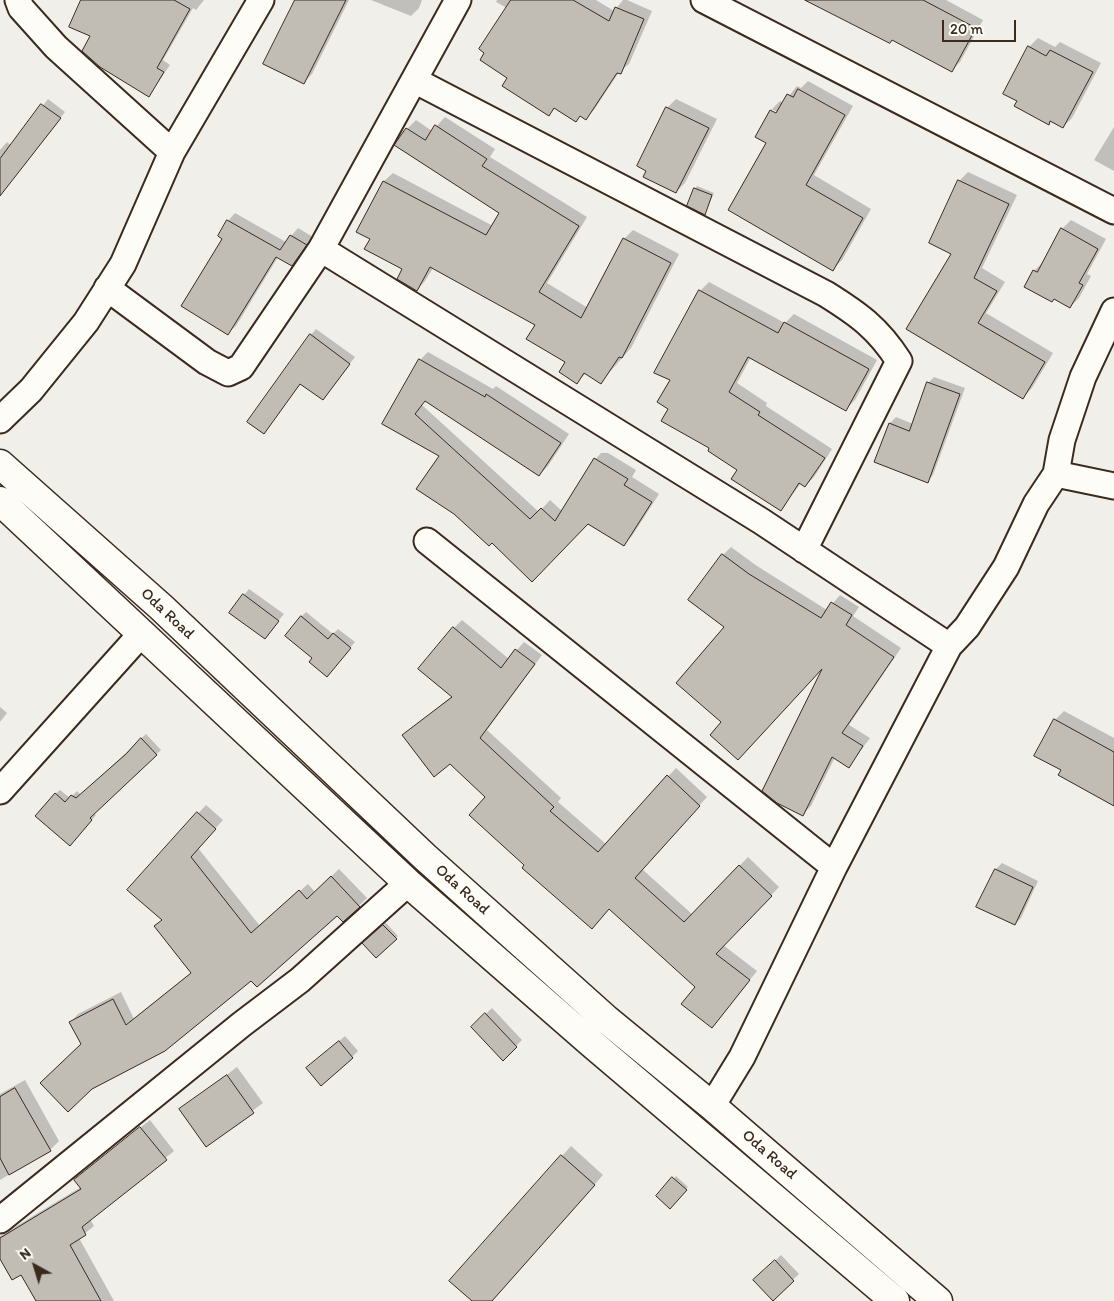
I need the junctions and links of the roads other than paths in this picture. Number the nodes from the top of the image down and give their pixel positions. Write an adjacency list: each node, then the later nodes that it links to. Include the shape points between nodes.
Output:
1 (18, 0): 6 (street, via 21,8 56,46)
2 (261, 0): 6 (street)
3 (458, 0): 5 (street)
4 (704, 0): 7 (street)
5 (414, 80): 8 (street); 17 (street, via 826,294 860,315 889,345 899,361)
6 (172, 152): 9 (street, via 123,264)
7 (1114, 211)
8 (321, 250): 9 (street, via 241,367 228,373 206,362); 17 (street)
9 (107, 288): 11 (street, via 86,322 31,390)
10 (1114, 311): 13 (street, via 1083,377 1062,440)
11 (0, 420)
12 (0, 464): 23 (street, Oda Road, via 161,608 432,863 606,1019)
13 (1056, 474): 14 (street); 19 (street, via 1036,504 1006,566 967,627)
14 (1114, 486)
15 (0, 501): 18 (street, Oda Road)
16 (428, 541): 21 (street)
17 (804, 550): 19 (street)
18 (142, 633): 20 (street); 22 (street, Oda Road)
19 (950, 646): 21 (street)
20 (0, 791)
21 (834, 867): 23 (street, via 742,1057)
22 (408, 883): 24 (street, via 300,980); 25 (street, Oda Road)
23 (712, 1106): 26 (street, Oda Road)
24 (0, 1220)
25 (895, 1301)
26 (938, 1301)

